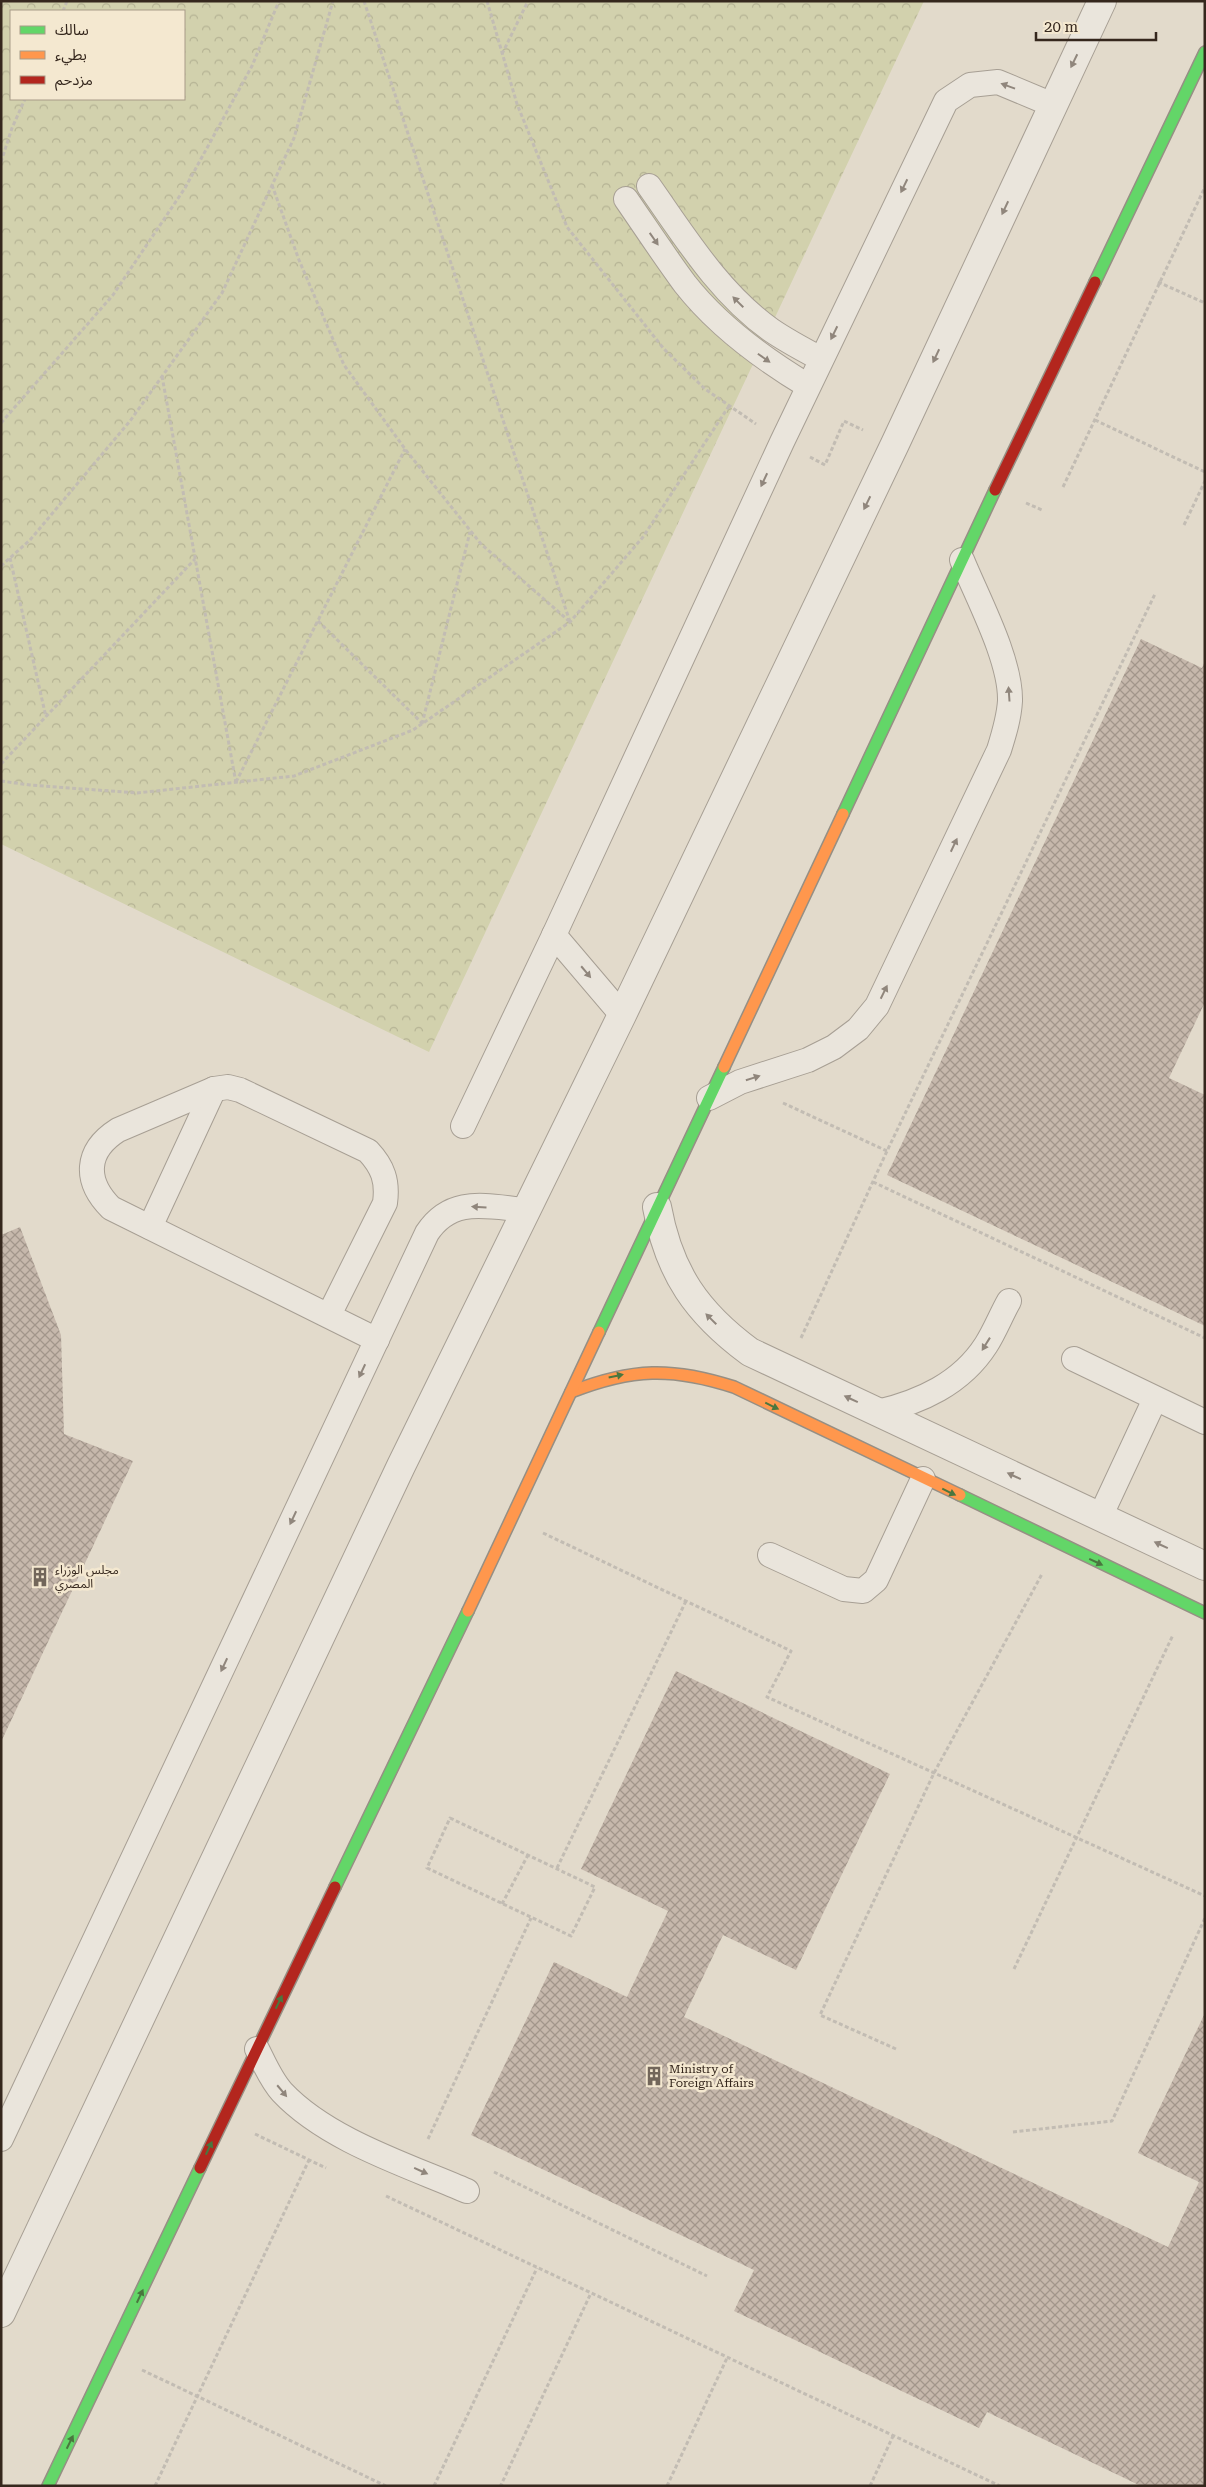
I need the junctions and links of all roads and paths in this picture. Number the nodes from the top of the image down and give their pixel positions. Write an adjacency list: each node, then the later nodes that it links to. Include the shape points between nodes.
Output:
1 (279, 1): 22 (path, via 252,66 185,188 113,295)
2 (333, 1): 11 (path, via 294,138)
3 (364, 1): 35 (path)
4 (528, 1): 7 (path)
5 (1102, 1): 9 (street, one-way to 9)
6 (1205, 52): 31 (street)
7 (502, 54)
8 (24, 100): 10 (path)
9 (1053, 105): 17 (lane, one-way to 17, via 998,82 970,85 946,101); 42 (street, one-way to 42)
10 (1, 162)
11 (272, 186): 18 (path, via 222,293); 23 (path, via 299,260 344,365)
12 (649, 186): 17 (lane, one-way to 12, via 770,329 727,290)
13 (1205, 187): 15 (path)
14 (626, 199): 19 (lane, one-way to 19, via 686,285 708,308 755,351)
15 (1158, 282): 16 (path); 21 (path)
16 (1205, 303)
17 (821, 359): 19 (lane)
18 (162, 376): 29 (path, via 123,429 30,540); 30 (path)
19 (808, 386): 41 (lane, one-way to 41)
20 (729, 406): 35 (path, via 643,537)
21 (1094, 420): 24 (path); 26 (path)
22 (1, 423)
23 (405, 449): 28 (path); 34 (path)
24 (1205, 472)
25 (1205, 481): 27 (path)
26 (1063, 486)
27 (1184, 525)
28 (471, 531): 35 (path, via 481,544); 37 (path)
29 (10, 558): 32 (path); 36 (path)
30 (195, 559): 36 (path); 40 (path)
31 (962, 560): 43 (lane, one-way to 31, via 808,1060 834,1047 858,1029 877,1006 999,750 1007,726 1010,700 1007,675); 45 (street)
32 (1, 566)
33 (1155, 594): 47 (path)
34 (318, 621): 37 (path); 40 (path)
35 (570, 622): 37 (path)
36 (46, 716): 38 (path)
37 (422, 724): 40 (path, via 294,776)
38 (1, 764)
39 (1, 781): 40 (path, via 137,793)
40 (236, 783)
41 (554, 935): 42 (lane, one-way to 42); 46 (lane)
42 (622, 1015): 50 (street)
43 (740, 1082): 45 (lane); 47 (path)
44 (214, 1089): 51 (lane); 51 (lane, via 118,1130 106,1137 98,1148 93,1160 94,1186 111,1208); 53 (lane, via 228,1087 240,1090 355,1142 378,1162 386,1183 385,1204)
45 (709, 1098): 49 (street)
46 (463, 1126)
47 (887, 1151): 48 (path)
48 (873, 1182): 54 (path); 57 (path)
49 (657, 1207): 57 (street, one-way to 49, via 750,1352 705,1314 686,1290 673,1264 662,1236); 58 (street)
50 (527, 1210): 55 (lane, one-way to 55, via 462,1206 436,1220); 94 (street, via 401,1466)
51 (150, 1227): 53 (lane)
52 (1009, 1301): 60 (lane, one-way to 60, via 986,1345 962,1373 923,1398)
53 (329, 1315): 55 (lane)
54 (1205, 1338)
55 (377, 1340): 84 (lane, one-way to 84)
56 (1074, 1359): 59 (lane)
57 (786, 1369): 60 (street, one-way to 57)
58 (570, 1392): 62 (street, one-way to 62, via 602,1379 635,1372 668,1371 702,1376 734,1387); 64 (street)
59 (1155, 1399): 61 (lane); 63 (lane)
60 (878, 1412): 63 (street, one-way to 60)
61 (1205, 1422)
62 (923, 1479): 65 (street, one-way to 65); 66 (lane, via 876,1580 863,1591 844,1589)
63 (1100, 1517): 67 (street, one-way to 63)
64 (512, 1518): 68 (path); 80 (street, one-way to 64)
65 (1058, 1545): 69 (street, one-way to 69); 71 (path)
66 (770, 1555)
67 (1205, 1566)
68 (686, 1601): 71 (path, via 790,1651 767,1697); 74 (path)
69 (1187, 1605): 70 (street); 72 (path)
70 (1205, 1614)
71 (934, 1773): 72 (path); 81 (path, via 820,2015)
72 (1076, 1838): 75 (path); 79 (path)
73 (528, 1855): 74 (path); 76 (path); 76 (path, via 450,1818 426,1868)
74 (557, 1868): 77 (path, via 595,1887 570,1936)
75 (1205, 1896)
76 (502, 1904): 77 (path)
77 (531, 1918): 85 (path, via 428,2139)
78 (1205, 1918): 83 (path, via 1112,2120)
79 (1014, 1969)
80 (257, 2049): 82 (street); 89 (lane, one-way to 89, via 281,2090 299,2109 323,2126)
81 (896, 2049)
82 (222, 2119): 86 (path); 95 (street, one-way to 82)
83 (1013, 2132)
84 (1, 2139)
85 (437, 2144)
86 (309, 2160): 87 (path); 97 (path)
87 (327, 2168)
88 (489, 2169): 92 (path)
89 (467, 2191)
90 (380, 2193): 91 (path)
91 (537, 2268): 93 (path); 102 (path)
92 (707, 2276)
93 (590, 2293): 96 (path); 103 (path, via 501,2485)
94 (1, 2312)
95 (112, 2356): 97 (path); 99 (street, one-way to 95)
96 (727, 2358): 98 (path); 104 (path)
97 (197, 2397): 100 (path); 101 (path)
98 (893, 2436): 105 (path); 106 (path)
99 (48, 2486)
100 (155, 2486)
101 (386, 2486)
102 (434, 2486)
103 (504, 2486)
104 (667, 2486)
105 (870, 2486)
106 (1000, 2486)

